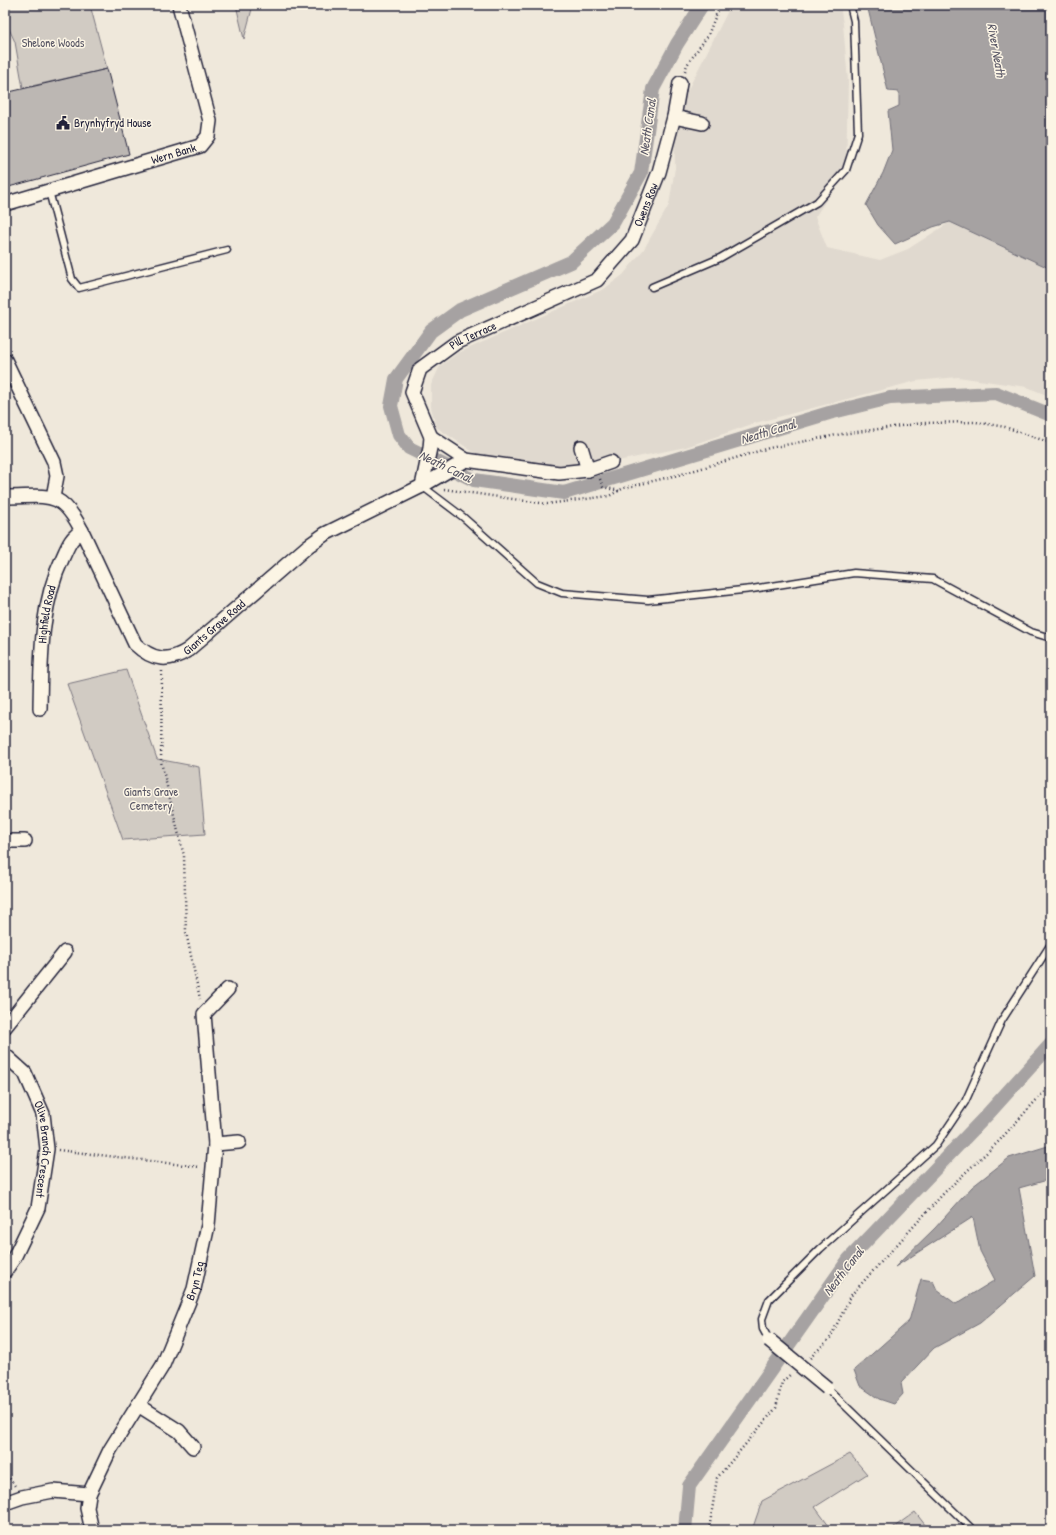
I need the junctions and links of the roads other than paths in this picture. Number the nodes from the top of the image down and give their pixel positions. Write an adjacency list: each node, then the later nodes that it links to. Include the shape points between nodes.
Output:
1 (180, 5): 6 (street, Wern Bank, via 210,121 208,136 200,146)
2 (850, 5): 10 (lane, via 854,21 858,133 846,170 817,202 720,258)
3 (680, 83): 4 (street, Owens Row)
4 (674, 117): 5 (street); 9 (street, Owens Row, via 659,172 632,240)
5 (702, 123)
6 (49, 191): 7 (street, Wern Bank); 8 (lane, via 72,279 79,288)
7 (5, 204)
8 (226, 250)
9 (597, 280): 12 (street, Pill Terrace, via 457,342 420,368 412,392)
10 (652, 286)
11 (5, 360): 19 (street, via 54,462)
12 (430, 442): 14 (street); 17 (street)
13 (580, 446): 16 (street)
14 (463, 461): 16 (street, via 559,473); 17 (street, Giants Grave Road)
15 (611, 462): 16 (street)
16 (588, 470)
17 (422, 486): 20 (street, Giants Grave Road, via 325,534 178,657 162,658 144,653 135,644); 21 (lane, via 463,517 537,583 562,593 648,600 752,589 854,573 933,579 1031,632)
18 (5, 497): 19 (street)
19 (58, 500): 20 (street, Giants Grave Road, via 73,515)
20 (82, 531): 22 (street, Highfield Road, via 73,536 48,596 44,621)
21 (1051, 638)
22 (40, 709)
23 (5, 841): 24 (street)
24 (25, 841)
25 (1051, 944): 33 (lane, via 1002,1020 965,1102 936,1145 820,1249 769,1300 762,1319 763,1329)
26 (65, 952): 28 (street)
27 (228, 989): 31 (street, Bryn Teg, via 204,1014)
28 (5, 1027)
29 (5, 1055): 32 (street, Olive Branch Crescent, via 25,1073 43,1114 47,1148 38,1208)
30 (239, 1142): 31 (street)
31 (215, 1144): 35 (street, Bryn Teg, via 208,1225 194,1289 163,1365)
32 (5, 1271)
33 (769, 1340): 34 (street, bridge)
34 (827, 1388): 40 (lane)
35 (138, 1405): 36 (street, via 179,1431); 37 (street, Bryn Teg, via 110,1450)
36 (193, 1447)
37 (89, 1494): 38 (street, via 53,1491); 39 (street, Bryn Teg, via 87,1508)
38 (5, 1503)
39 (92, 1530)
40 (973, 1530)

